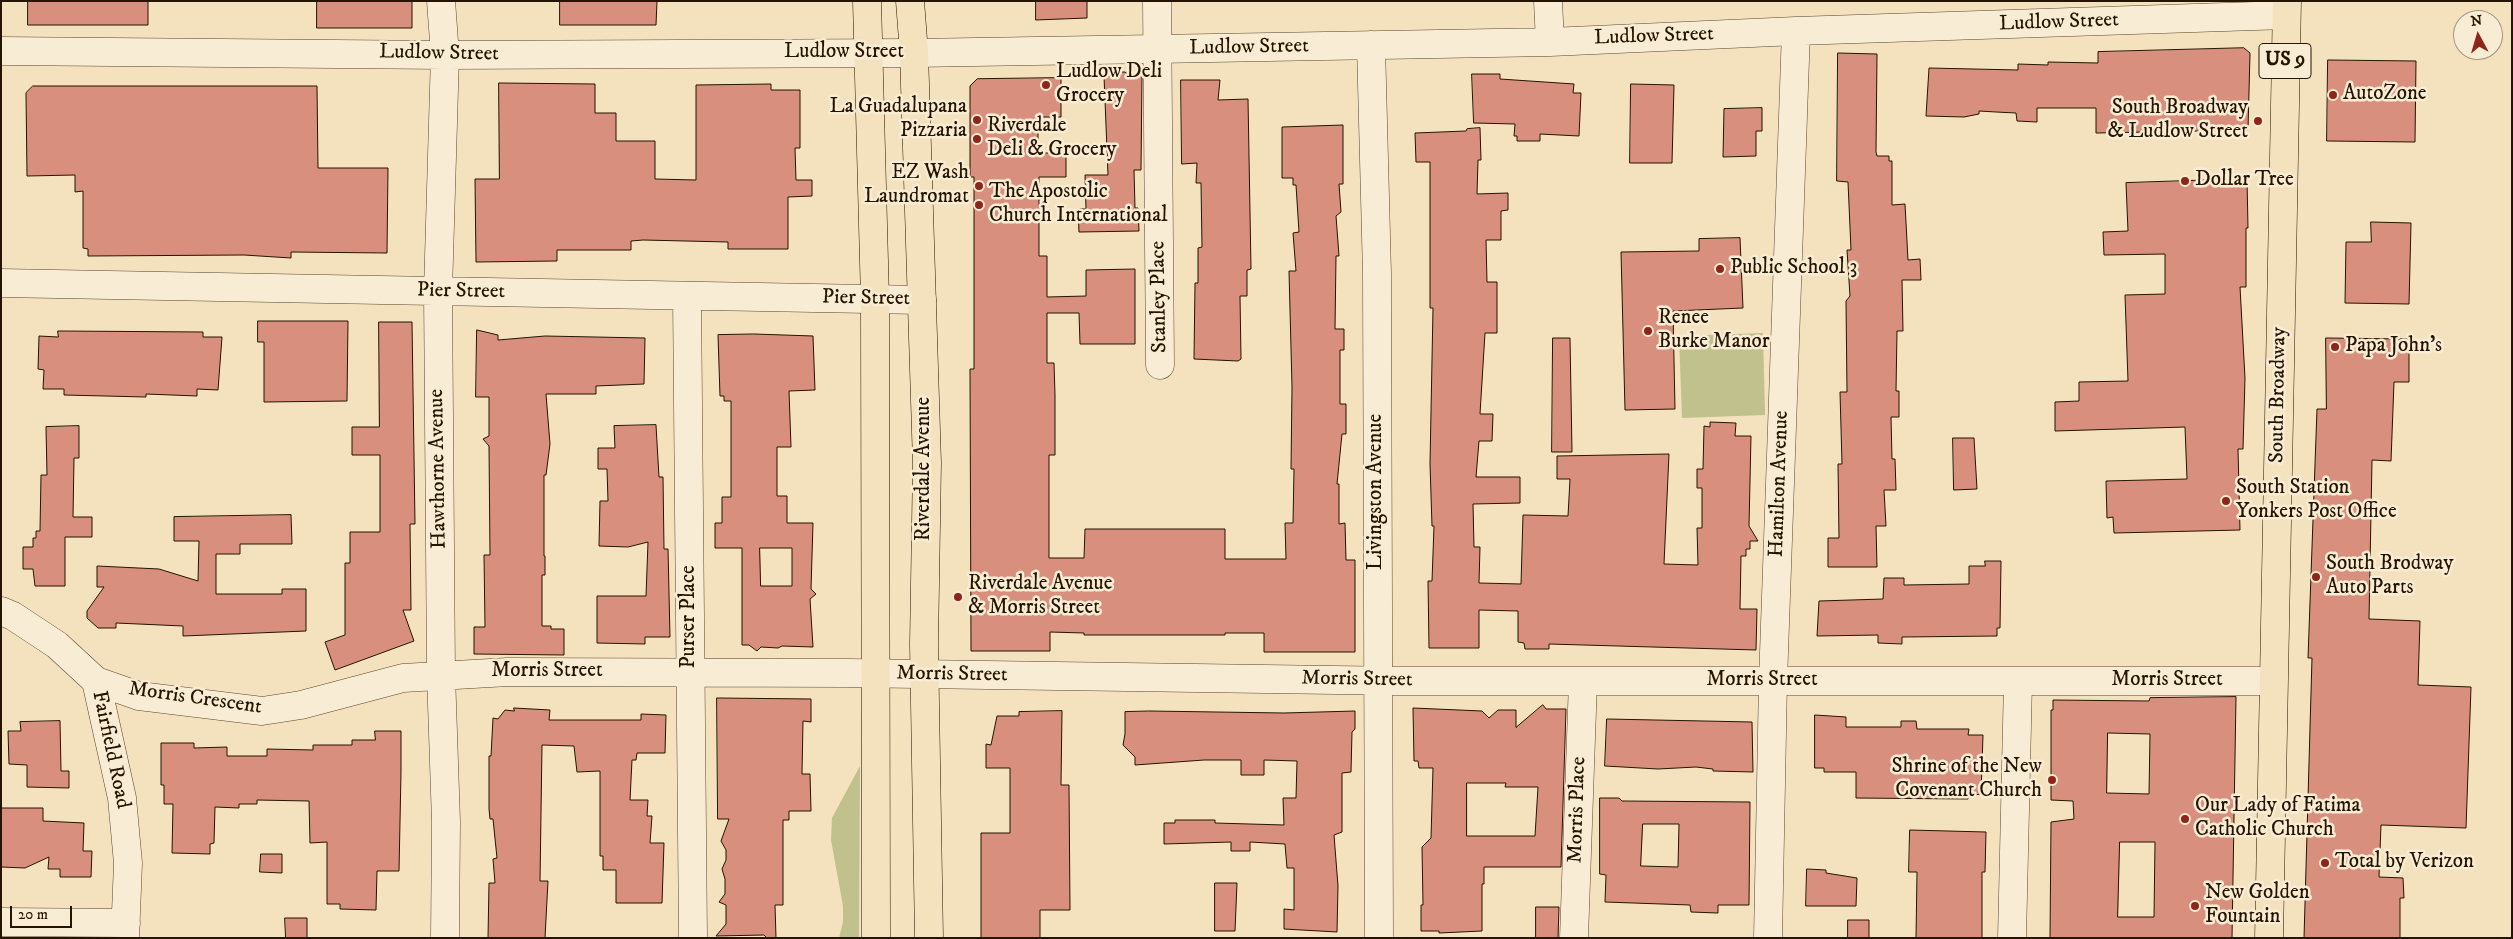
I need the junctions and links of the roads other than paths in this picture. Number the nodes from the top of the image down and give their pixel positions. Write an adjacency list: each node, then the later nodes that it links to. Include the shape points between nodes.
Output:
1 (441, 1): 14 (street, Hawthorne Avenue)
2 (867, 1): 12 (main road)
3 (910, 1): 13 (main road, Riverdale Avenue)
4 (1157, 1): 10 (street, Stanley Place)
5 (1548, 1): 8 (street)
6 (2286, 8): 7 (street, Ludlow Street); 30 (main road, South Broadway / US 9)
7 (1796, 31): 8 (street, Ludlow Street); 29 (street, Hamilton Avenue)
8 (1550, 42): 9 (street, Ludlow Street)
9 (1371, 45): 10 (street, Ludlow Street); 26 (street, Livingston Avenue, via 1377,274)
10 (1156, 49): 13 (street, Ludlow Street); 20 (street, Stanley Place)
11 (1, 50): 14 (street, Ludlow Street)
12 (868, 53): 13 (street, Ludlow Street); 14 (street, Ludlow Street); 18 (main road)
13 (914, 53): 19 (main road, Riverdale Avenue)
14 (445, 55): 16 (street, Hawthorne Avenue)
15 (1, 283): 16 (street, Pier Street)
16 (438, 291): 17 (street, Pier Street); 24 (street, Hawthorne Avenue)
17 (688, 296): 18 (street, Pier Street); 22 (street, Purser Place)
18 (876, 299): 19 (street, Pier Street); 23 (main road)
19 (922, 300): 25 (main road, Riverdale Avenue, via 927,463)
20 (1160, 365)
21 (1, 610): 27 (street, Fairfield Road, via 57,645)
22 (691, 672): 23 (street, Morris Street); 24 (street, Morris Street); 35 (street, Purser Place)
23 (877, 673): 25 (street, Morris Street); 36 (main road)
24 (441, 674): 27 (street, Morris Crescent, via 403,678 301,705 262,711 139,696); 34 (street, Hawthorne Avenue, via 446,822)
25 (925, 674): 26 (street, Morris Street); 37 (main road, Riverdale Avenue)
26 (1377, 680): 28 (street, Morris Street); 38 (street, Livingston Avenue)
27 (96, 681): 33 (street, Fairfield Road, via 122,798 128,863)
28 (1583, 681): 29 (street, Morris Street); 39 (street, Morris Place)
29 (1773, 681): 31 (street, Morris Street); 40 (street, Hamilton Avenue)
30 (2272, 681): 31 (street, Morris Street); 42 (main road, South Broadway / US 9)
31 (2018, 682): 41 (street)
32 (1, 922): 33 (street)
33 (126, 931)
34 (445, 938)
35 (693, 938)
36 (876, 938)
37 (929, 938)
38 (1379, 938)
39 (1574, 938)
40 (1768, 938)
41 (2012, 938)
42 (2269, 938)

